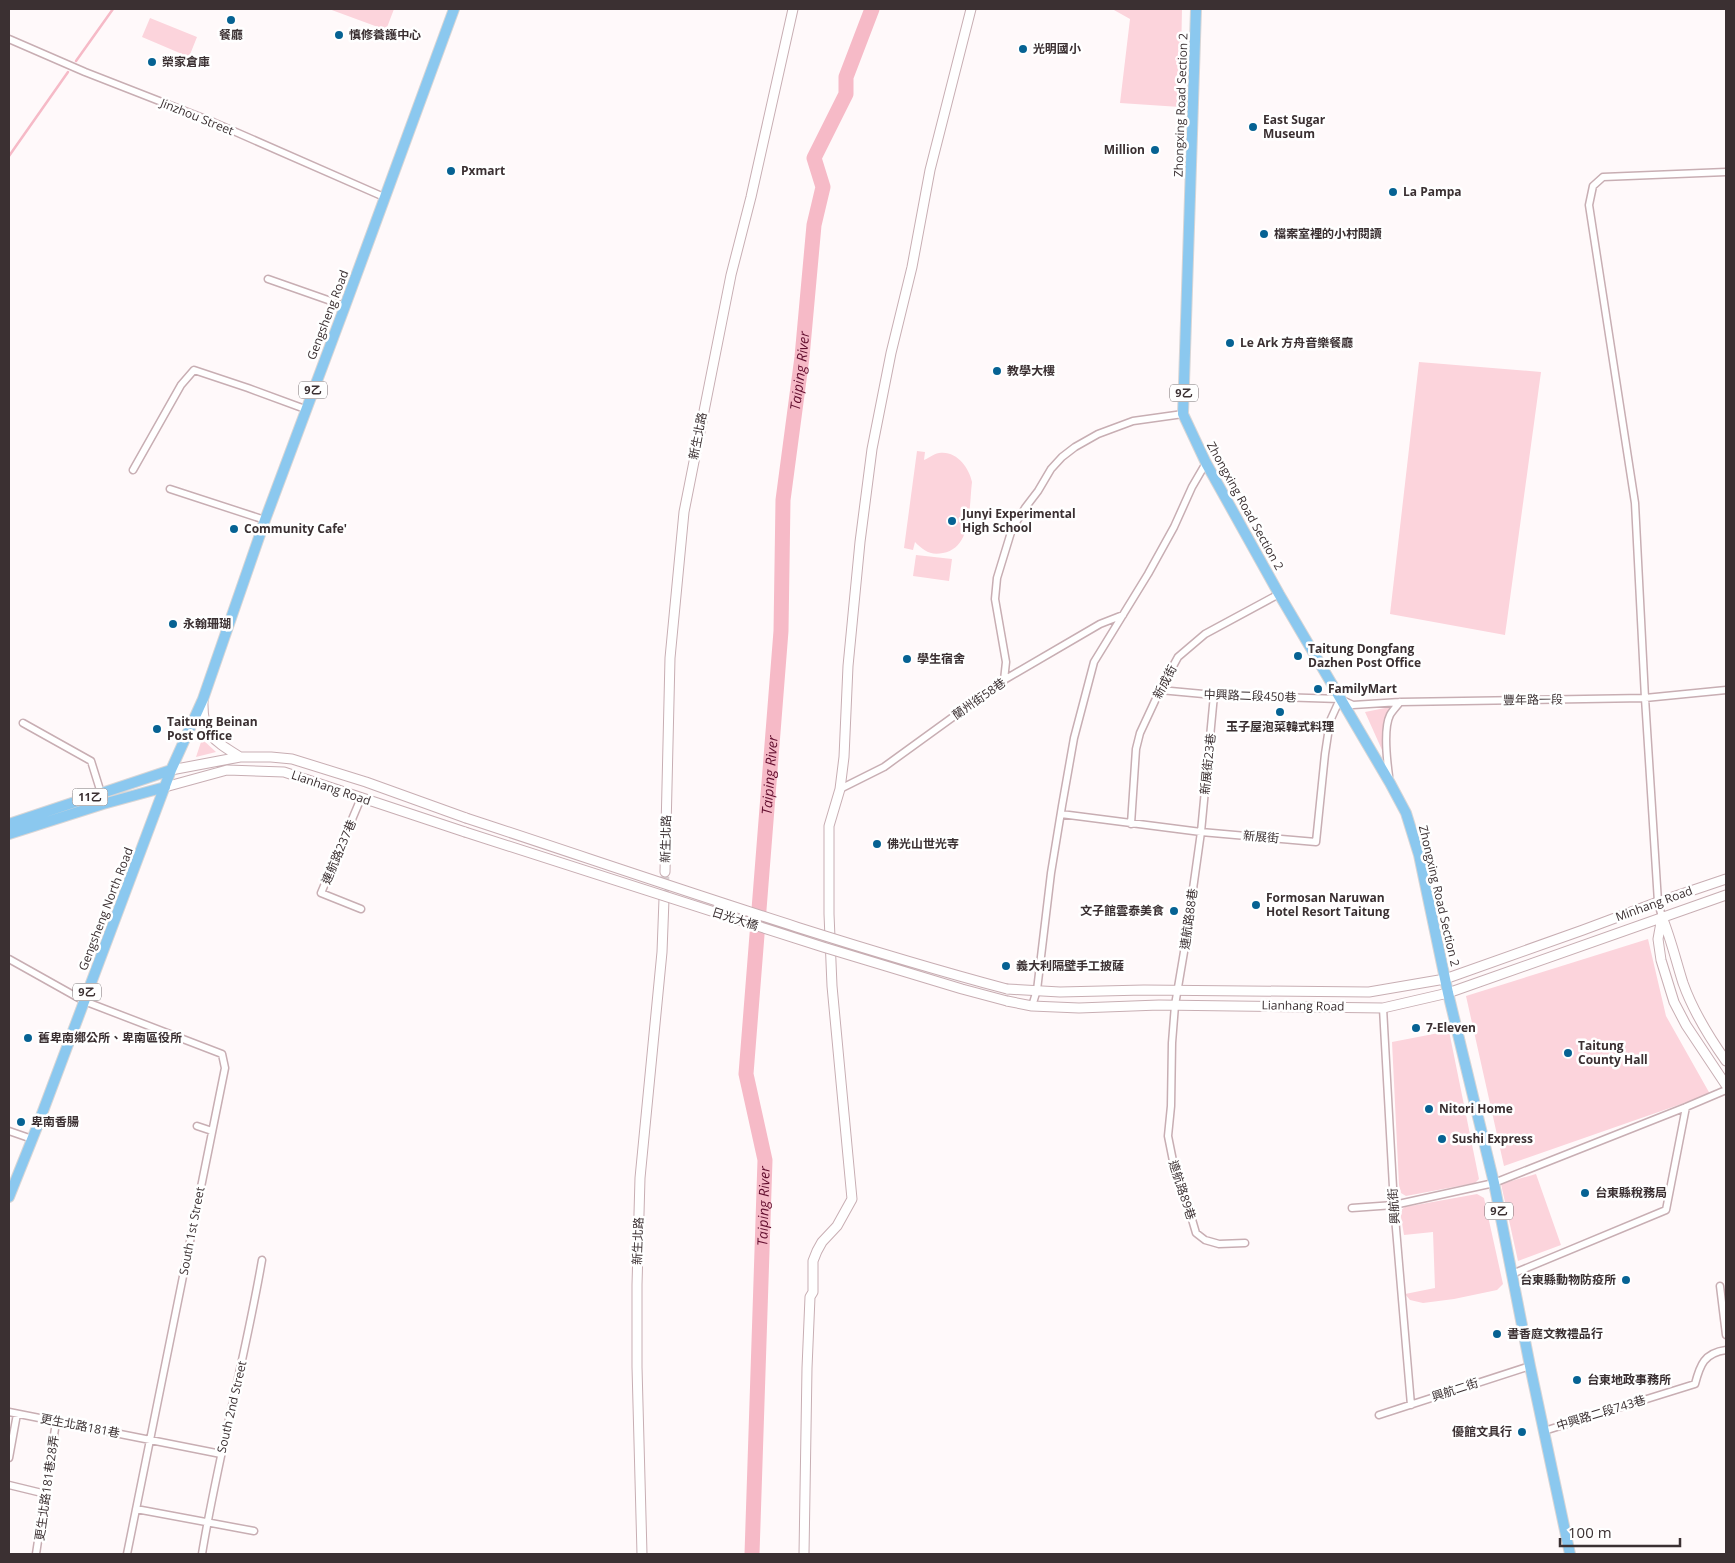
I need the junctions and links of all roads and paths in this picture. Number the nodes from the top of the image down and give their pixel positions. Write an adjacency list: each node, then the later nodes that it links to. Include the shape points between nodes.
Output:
1 (454, 9): 7 (main road, Gengsheng Road / 9乙)
2 (793, 9): 43 (street, 新生北路, via 724,310 684,512 670,658)
3 (970, 9): 33 (street, via 930,170 872,449 849,657)
4 (1196, 9): 11 (main road, Zhongxing Road Section 2 / 9乙)
5 (9, 39): 7 (street, Jinzhou Street, via 213,122)
6 (1726, 172): 23 (street, via 1603,177 1593,186 1589,205 1635,503)
7 (384, 197): 9 (main road, Gengsheng Road / 9乙)
8 (268, 279): 9 (street)
9 (345, 306): 10 (main road, Gengsheng Road / 9乙)
10 (305, 410): 13 (street, via 194,370 180,385); 15 (main road, Gengsheng Road / 9乙)
11 (1183, 414): 12 (main road, Zhongxing Road Section 2 / 9乙); 18 (street, via 1133,421 1075,446 1052,469 1025,508 1012,529 997,578 995,599 1006,662)
12 (1206, 463): 16 (main road, Zhongxing Road Section 2 / 9乙); 17 (street, via 1166,542)
13 (133, 470)
14 (170, 489): 15 (street)
15 (265, 520): 22 (main road, Gengsheng Road / 9乙)
16 (1279, 594): 19 (street, 新成街, via 1206,634 1178,657); 24 (main road, Zhongxing Road Section 2 / 9乙)
17 (1123, 615): 18 (street, 蘭州街58巷, via 1100,624); 36 (street, via 1092,668 1074,738)
18 (1004, 680): 33 (street, 蘭州街58巷, via 884,767)
19 (1160, 690): 21 (street, 中興路二段450巷); 39 (street, 新成街, via 1136,749)
20 (1726, 690): 23 (street, 豐年路一段)
21 (1214, 695): 24 (street, 中興路二段450巷); 41 (street, 新展街23巷)
22 (203, 698): 27 (street, via 202,719 210,734); 29 (main road, Gengsheng Road / 9乙)
23 (1645, 698): 25 (street, 豐年路一段); 47 (street)
24 (1340, 699): 25 (street, 豐年路一段, via 1353,705); 31 (main road, Zhongxing Road Section 2 / 9乙); 41 (street, 新展街, via 1330,720 1316,842)
25 (1400, 702): 31 (street, via 1390,715 1388,730 1386,756)
26 (23, 723): 34 (street, via 91,761)
27 (240, 757): 28 (street, Lianhang Road, via 271,757); 29 (street, Lianhang Road)
28 (304, 763): 30 (street); 37 (street, Lianhang Road)
29 (171, 770): 32 (main road, Gengsheng North Road / 9乙); 34 (main road, 11乙)
30 (297, 776): 32 (street, Lianhang Road, via 284,772 226,770); 35 (street, Lianhang Road)
31 (1390, 783): 53 (main road, Zhongxing Road Section 2 / 9乙, via 1406,813 1419,855)
32 (165, 787): 42 (main road, 11乙); 60 (main road, Gengsheng North Road / 9乙)
33 (840, 789): 102 (street, via 829,826 829,914 832,986 852,1199 837,1226 822,1242 814,1261 807,1368)
34 (101, 793): 38 (main road, 11乙)
35 (361, 798): 40 (street, Lianhang Road); 48 (street, 連航路237巷, via 321,893)
36 (1061, 814): 39 (street, 新展街); 55 (street)
37 (466, 818): 54 (street, 日光大橋, bridge, via 913,964)
38 (9, 824)
39 (1131, 824): 41 (street, 新展街)
40 (465, 832): 59 (street, 日光大橋, bridge, via 823,947 962,990)
41 (1201, 832): 56 (street, 連航路88巷)
42 (9, 834)
43 (666, 872)
44 (1726, 879): 47 (street, Minhang Road)
45 (1726, 895): 49 (street, Minhang Road)
46 (664, 899): 101 (street, 新生北路, via 640,1188 637,1367)
47 (1658, 902): 49 (street); 50 (street, Minhang Road)
48 (361, 909)
49 (1662, 917): 51 (street, Minhang Road); 65 (street, via 1698,1017); 66 (street, via 1658,939 1674,1002)
50 (1583, 930): 53 (street, Lianhang Road)
51 (1589, 944): 58 (street, Lianhang Road)
52 (9, 959): 60 (street)
53 (1445, 979): 57 (street, Lianhang Road, via 1369,992); 58 (main road, 9乙)
54 (1007, 988): 55 (street, Lianhang Road)
55 (1037, 990): 56 (street, Lianhang Road); 62 (street)
56 (1178, 990): 57 (street, Lianhang Road); 61 (street, 連航路88巷)
57 (1291, 991): 63 (street)
58 (1448, 993): 64 (street, Lianhang Road); 73 (main road, 9乙)
59 (1007, 1000): 62 (street, Lianhang Road)
60 (84, 1001): 70 (street, South 1st Street, via 222,1054 225,1068); 72 (main road, Gengsheng North Road / 9乙)
61 (1174, 1005): 62 (street, Lianhang Road); 63 (street, Lianhang Road); 77 (street, 連航路89巷, via 1168,1136 1174,1172 1196,1233 1219,1244)
62 (1032, 1006)
63 (1290, 1006): 64 (street, Lianhang Road)
64 (1383, 1008): 75 (street, 興航街)
65 (1726, 1061)
66 (1726, 1085)
67 (1726, 1090): 68 (street)
68 (1686, 1107): 73 (street); 79 (street, via 1666,1210)
69 (197, 1126): 70 (street)
70 (212, 1130): 90 (street, South 1st Street)
71 (9, 1131): 72 (street)
72 (32, 1139): 74 (main road, Gengsheng North Road / 9乙)
73 (1494, 1183): 75 (street); 79 (main road, 9乙)
74 (9, 1197)
75 (1394, 1205): 76 (street); 84 (street, 興航街)
76 (1352, 1208)
77 (1245, 1243)
78 (262, 1260): 91 (street, South 2nd Street)
79 (1512, 1274): 83 (main road, 9乙)
80 (1720, 1286): 81 (street)
81 (1726, 1335)
82 (1726, 1350): 89 (street, 中興路二段743巷, via 1705,1358 1694,1384)
83 (1530, 1366): 84 (street, 興航二街); 89 (main road, 9乙)
84 (1411, 1405): 87 (street, 興航二街)
85 (9, 1412): 86 (street, 更生北路181巷)
86 (17, 1414): 88 (street, 更生北路181巷); 92 (street)
87 (1379, 1415)
88 (56, 1422): 90 (street, 更生北路181巷); 94 (street, 更生北路181巷28弄)
89 (1544, 1431): 103 (main road, 9乙)
90 (150, 1440): 91 (street, 更生北路181巷); 95 (street, South 1st Street)
91 (221, 1454): 96 (street, South 2nd Street)
92 (9, 1458)
93 (9, 1485): 94 (street)
94 (46, 1494): 98 (street, 更生北路181巷28弄)
95 (136, 1509): 96 (street); 99 (street, South 1st Street)
96 (207, 1522): 97 (street); 100 (street, South 2nd Street)
97 (254, 1531)
98 (36, 1554)
99 (127, 1554)
100 (202, 1554)
101 (642, 1554)
102 (804, 1554)
103 (1570, 1554)

